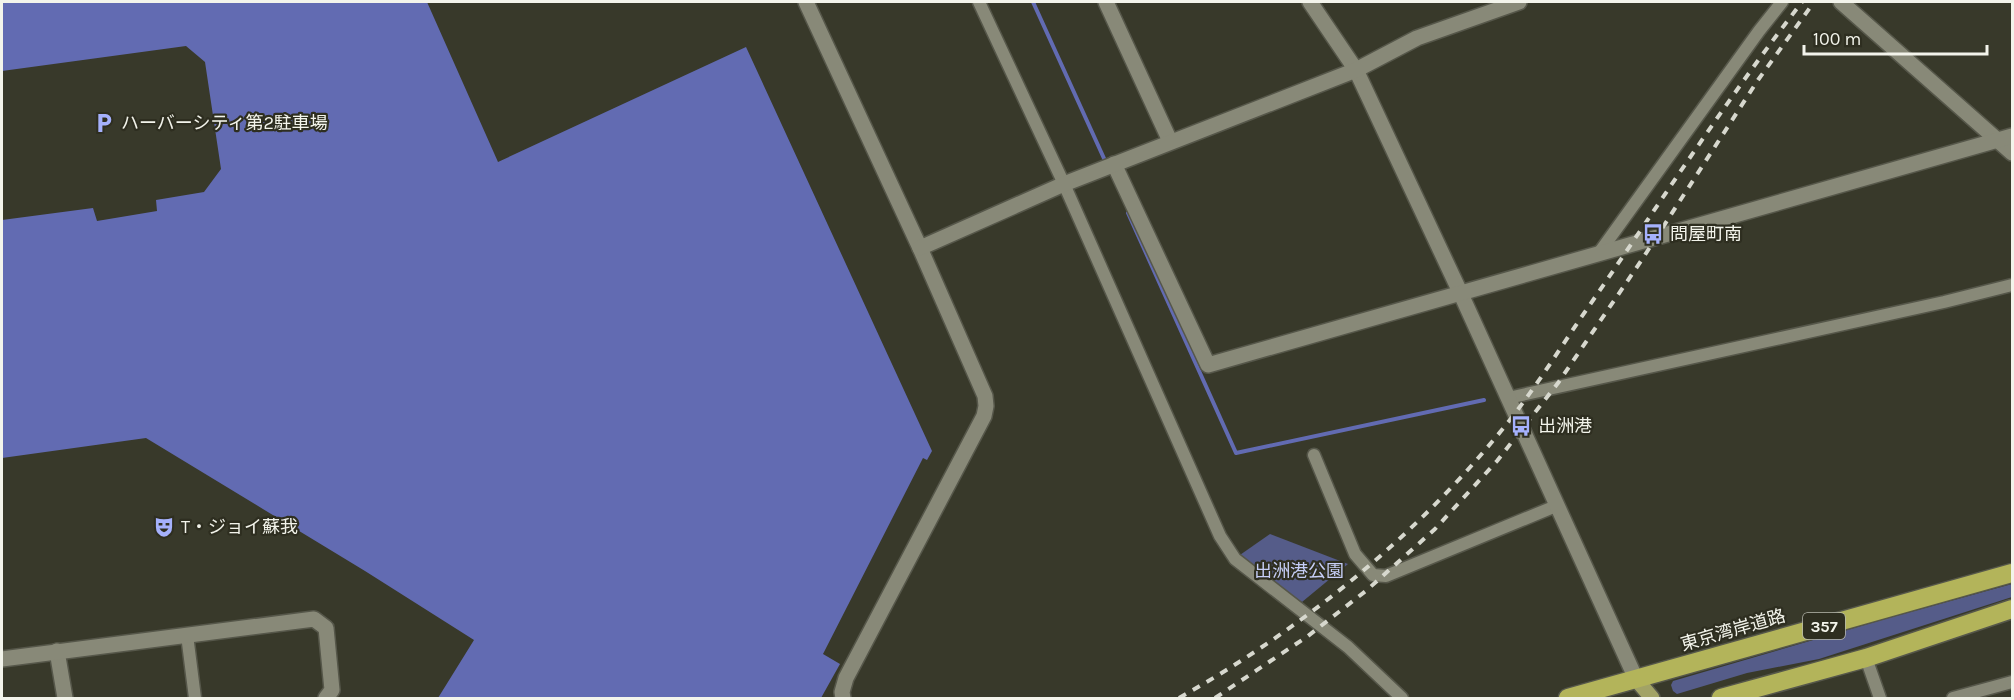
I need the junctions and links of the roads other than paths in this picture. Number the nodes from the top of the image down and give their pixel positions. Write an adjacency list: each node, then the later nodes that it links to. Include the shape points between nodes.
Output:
1 (806, 2): 16 (street)
2 (980, 2): 15 (street)
3 (1106, 2): 12 (street)
4 (1310, 2): 9 (street)
5 (1519, 2): 8 (street)
6 (1782, 2): 17 (street)
7 (1841, 2): 11 (street)
8 (1495, 5): 9 (street)
9 (1356, 70): 12 (street); 19 (street)
10 (2013, 136): 11 (street)
11 (1997, 140): 13 (street); 17 (street)
12 (1170, 141): 14 (street)
13 (2013, 153)
14 (1109, 166): 15 (street); 19 (street, via 1208,365)
15 (1064, 184): 16 (street); 35 (street, via 1220,536 1235,559 1348,647)
16 (920, 248): 34 (street, via 986,406 846,678)
17 (1599, 253): 19 (street)
18 (2013, 285): 20 (street)
19 (1460, 292): 20 (street)
20 (1508, 398): 22 (street)
21 (1314, 455): 22 (street, via 1354,554 1373,575 1386,576)
22 (1556, 506): 29 (street)
23 (2013, 573): 29 (highway, 東京湾岸道路 / 357)
24 (2013, 609): 27 (highway, 357)
25 (187, 635): 26 (street); 32 (street); 33 (street, via 314,619 326,628 332,690)
26 (57, 651): 28 (street); 31 (street)
27 (1866, 658): 38 (highway, 357); 39 (street)
28 (2, 659)
29 (1635, 679): 36 (highway, 東京湾岸道路 / 357); 37 (main road)
30 (2013, 682): 40 (street)
31 (65, 699)
32 (195, 699)
33 (326, 699)
34 (843, 699)
35 (1402, 699)
36 (1568, 699)
37 (1652, 699)
38 (1721, 699)
39 (1880, 699)
40 (1953, 699)

